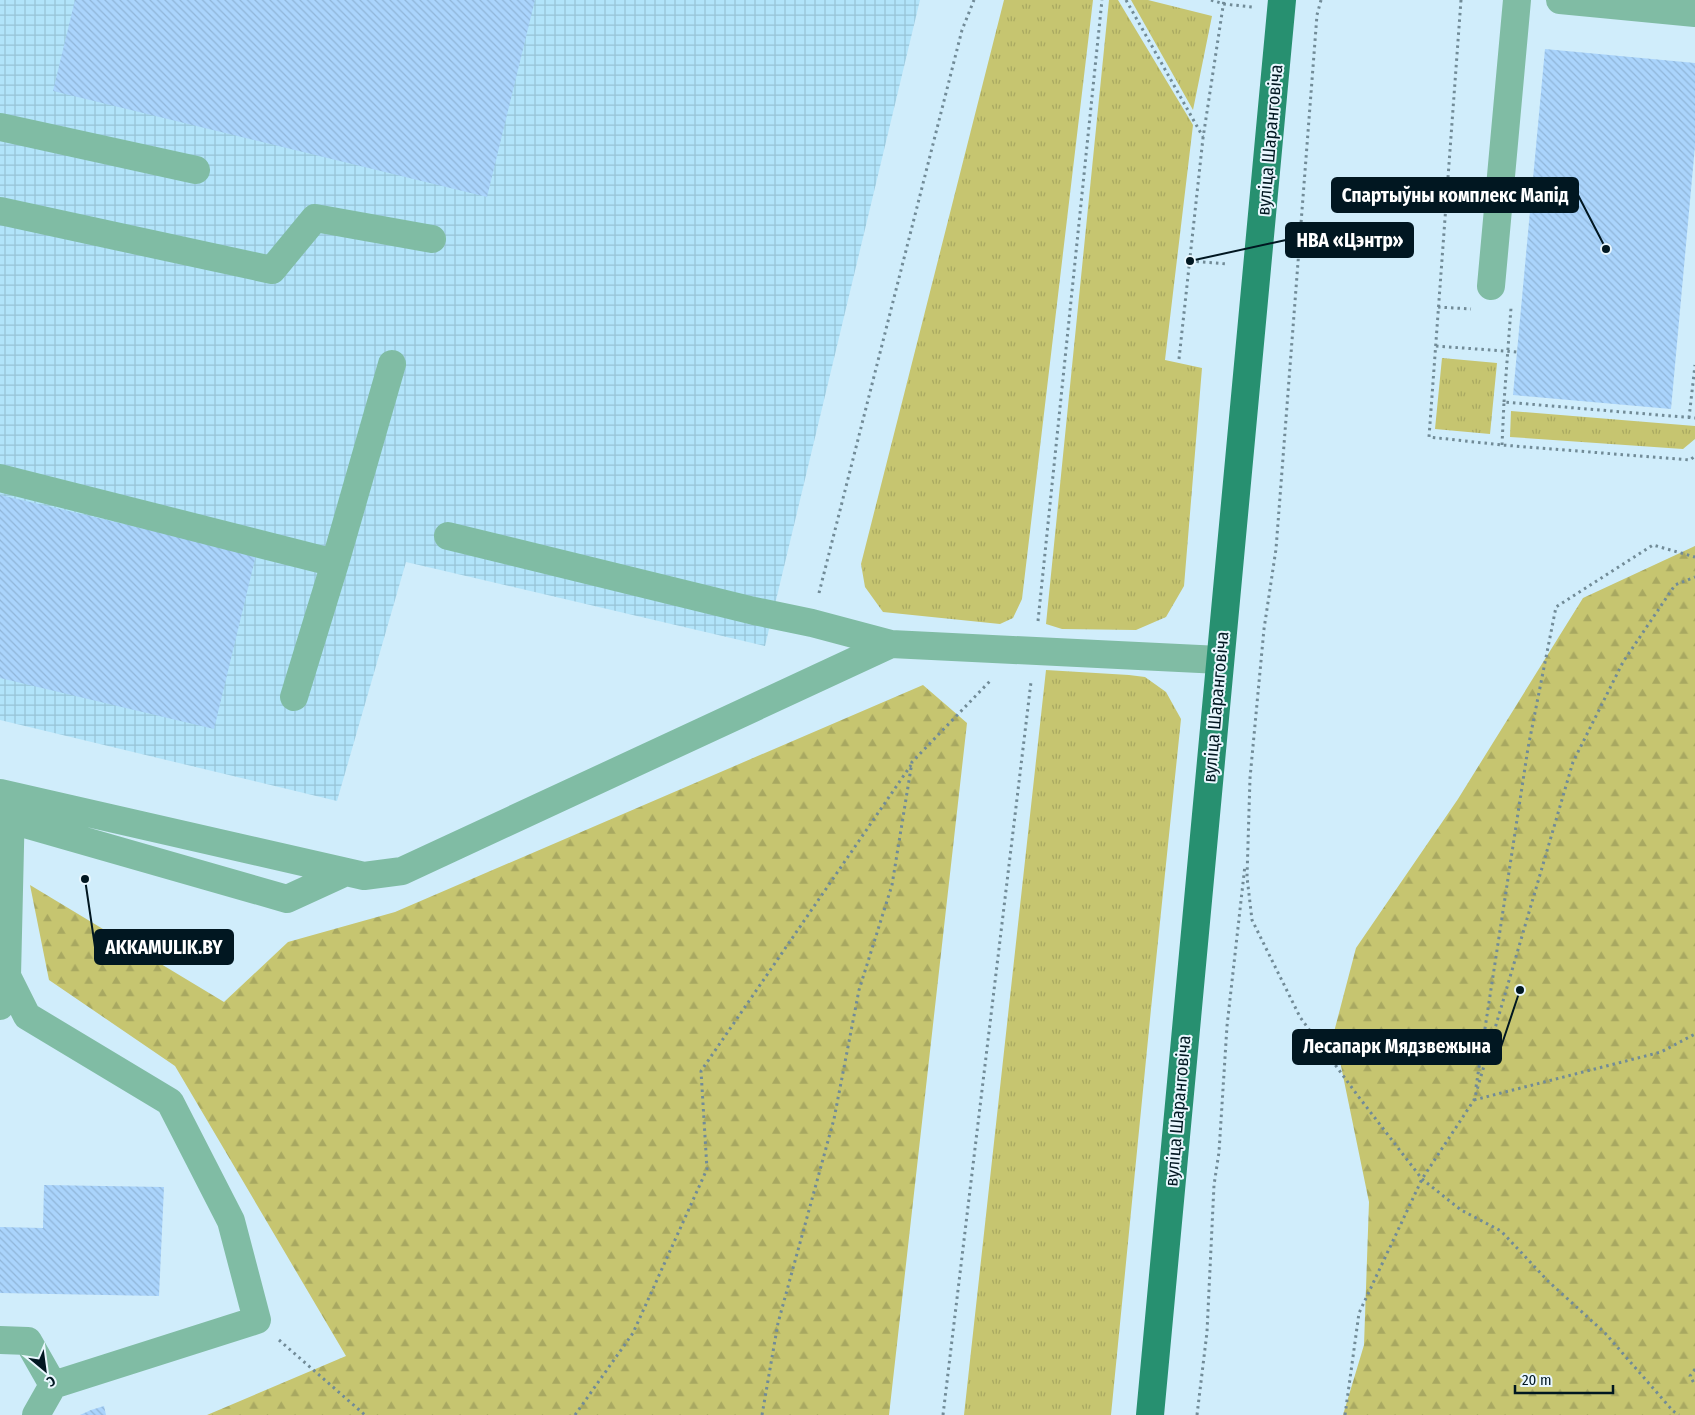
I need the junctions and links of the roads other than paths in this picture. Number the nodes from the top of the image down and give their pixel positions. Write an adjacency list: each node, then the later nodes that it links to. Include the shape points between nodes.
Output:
1 (1282, 0): 15 (main road, вуліца Шаранговіча)
2 (1517, 0): 9 (lane)
3 (1560, 0): 4 (lane)
4 (1695, 13)
5 (0, 127): 6 (lane)
6 (196, 170)
7 (0, 211): 8 (lane, via 272,270 314,218)
8 (432, 239)
9 (1502, 294)
10 (392, 364): 13 (lane)
11 (0, 478): 13 (lane)
12 (448, 536): 14 (lane, via 754,611 812,622)
13 (335, 563): 16 (lane)
14 (891, 644): 15 (lane); 18 (lane, via 402,871 364,876)
15 (1220, 660): 24 (main road, вуліца Шаранговіча)
16 (294, 697)
17 (8, 803): 18 (lane); 18 (lane, via 286,899); 19 (lane)
18 (346, 872)
19 (7, 976): 20 (lane); 22 (lane, via 27,1016 170,1102 231,1221 257,1320)
20 (0, 1006)
21 (0, 1340): 22 (lane, via 28,1341)
22 (53, 1385): 23 (lane)
23 (36, 1415)
24 (1150, 1415)

